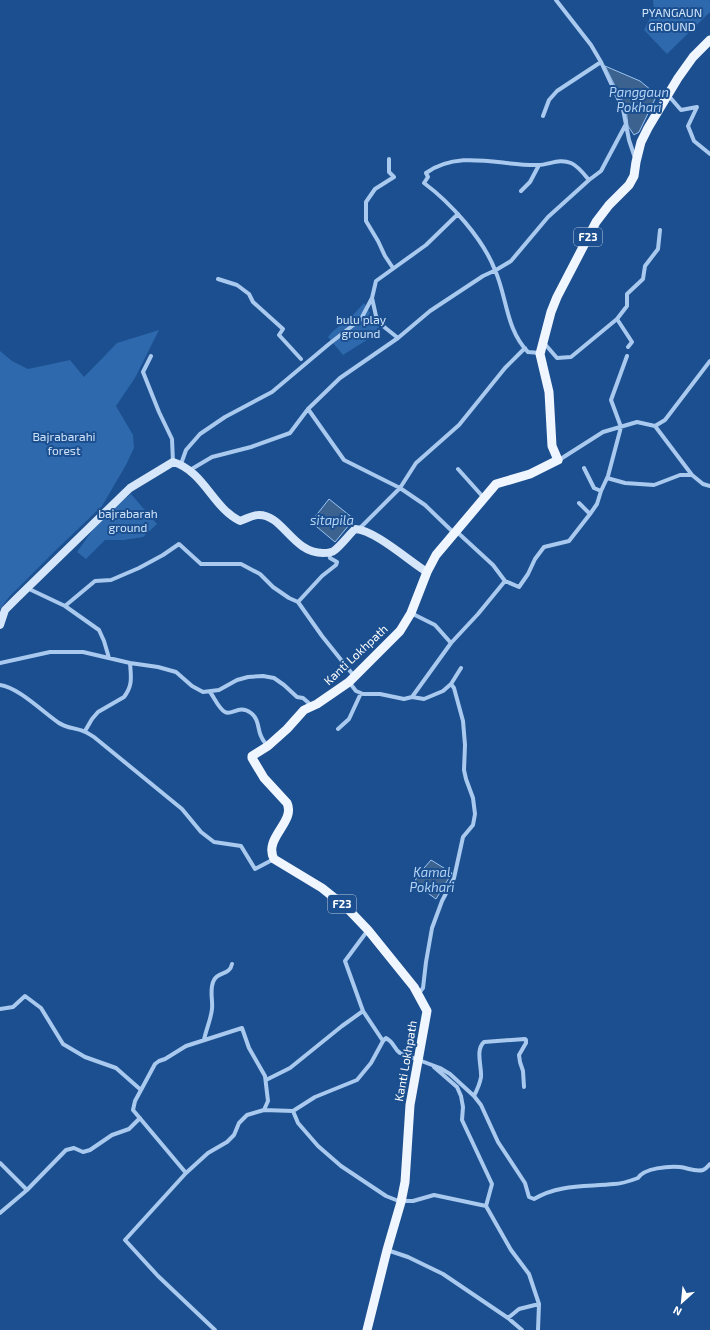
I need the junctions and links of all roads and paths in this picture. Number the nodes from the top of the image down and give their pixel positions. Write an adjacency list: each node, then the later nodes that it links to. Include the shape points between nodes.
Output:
1 (556, 0): 3 (street)
2 (710, 40): 4 (main road, F23, via 693,57)
3 (601, 62): 5 (street, via 557,91 549,100); 6 (street, via 623,109)
4 (668, 95): 7 (street, via 681,110 696,107 688,126 694,141); 9 (main road, F23, via 641,142)
5 (543, 116)
6 (626, 124): 9 (street); 11 (street, via 601,170)
7 (710, 154)
8 (389, 159): 15 (street, via 389,172 394,177 375,189 366,202 366,221)
9 (636, 162): 21 (main road, F23, via 634,176 629,185 596,222 557,297)
10 (539, 165): 11 (street, via 560,160 572,163); 12 (street, via 530,182); 13 (street, via 473,159 436,166 426,173 428,177 424,183)
11 (589, 180): 16 (street, via 548,217 511,260)
12 (521, 191)
13 (458, 214): 15 (street, via 426,245); 16 (street, via 480,242)
14 (660, 230): 19 (street, via 658,249 646,266 643,279 628,294 627,306)
15 (393, 268): 18 (street, via 376,281)
16 (496, 270): 20 (street, via 430,311); 23 (street, via 514,333)
17 (218, 278): 27 (street, via 237,285 249,294 253,302 283,329 279,335)
18 (372, 298): 20 (street, via 376,316 383,326); 34 (street, via 361,319 272,392 225,417 200,434 186,450)
19 (617, 319): 21 (street, via 571,358 557,358); 22 (street, via 632,342)
20 (398, 338): 29 (street, via 340,378)
21 (542, 342): 24 (main road, F23)
22 (628, 347)
23 (525, 348): 24 (street, via 528,352); 41 (street, via 505,368 459,425 416,463)
24 (540, 354): 32 (main road, F23, via 549,392 552,446)
25 (152, 356): 33 (street, via 143,372 172,439)
26 (627, 356): 31 (street, via 611,400)
27 (301, 359)
28 (710, 361): 30 (street, via 665,420)
29 (308, 410): 37 (street, via 290,433 212,457); 41 (street, via 344,460)
30 (655, 426): 31 (street, via 637,422); 38 (street)
31 (621, 427): 32 (street, via 604,432); 39 (street)
32 (558, 460): 43 (main road, Kanti Lokhpath, via 530,474 496,484)
33 (173, 462): 34 (street); 51 (street, via 130,488)
34 (181, 464): 37 (street)
35 (584, 468): 42 (street, via 594,488)
36 (458, 469): 43 (street)
37 (190, 470): 48 (street, via 235,519 240,521 258,515 270,518 304,548 316,553)
38 (692, 475): 39 (street, via 680,475 654,485 625,483); 40 (street)
39 (607, 478): 42 (street)
40 (710, 486)
41 (400, 488): 46 (street); 47 (street, via 425,504)
42 (601, 491): 45 (street, via 597,504)
43 (484, 498): 47 (main road, Kanti Lokhpath)
44 (579, 503): 45 (street)
45 (590, 514): 50 (street, via 569,541 544,547 519,587)
46 (358, 530): 48 (street, via 355,529); 49 (street, via 374,536)
47 (455, 532): 49 (main road, Kanti Lokhpath, via 436,555); 50 (street, via 493,565)
48 (329, 553): 52 (street, via 330,558 337,562 336,566 322,576)
49 (427, 572): 54 (main road, Kanti Lokhpath)
50 (505, 581): 56 (street, via 478,614)
51 (27, 588): 53 (street); 55 (street, via 5,610)
52 (298, 602): 53 (street, via 273,587 260,574 241,564 201,564 179,544 139,568 111,580 95,581); 61 (street)
53 (66, 606): 57 (street, via 99,630)
54 (410, 613): 56 (street, via 434,625); 61 (main road, Kanti Lokhpath, via 400,631)
55 (0, 626)
56 (450, 642): 66 (street)
57 (109, 658): 58 (street, via 83,652 50,652); 59 (street)
58 (0, 663)
59 (130, 663): 64 (street, via 176,672 199,690); 69 (street, via 131,685 127,693 98,712)
60 (461, 668): 62 (street)
61 (352, 679): 65 (street, via 356,691); 67 (main road, Kanti Lokhpath, via 318,704)
62 (451, 684): 66 (street, via 443,691 424,699); 74 (street, via 463,721 464,770 474,798 475,814 473,825 463,837 454,878 432,928 423,988)
63 (0, 685): 69 (street, via 7,686 33,702 60,724)
64 (210, 692): 67 (street, via 237,680 263,676 274,678 297,698 303,698); 70 (street, via 224,712 240,709 252,713 258,720 261,738)
65 (361, 693): 66 (street, via 404,699); 68 (street, via 349,719)
66 (412, 697)
67 (311, 706): 70 (main road, Kanti Lokhpath)
68 (338, 729)
69 (85, 731): 71 (street, via 182,809 201,832 214,842 241,846 255,869)
70 (268, 746): 71 (main road, Kanti Lokhpath, via 252,758 264,778 287,803 289,811 271,845)
71 (274, 859): 72 (main road, Kanti Lokhpath / F23, via 322,888)
72 (368, 930): 74 (main road, Kanti Lokhpath / F23); 76 (street, via 345,961)
73 (232, 964): 77 (street, via 229,971 214,981 211,994 212,1010)
74 (419, 993): 79 (main road, Kanti Lokhpath / F23, via 428,1011)
75 (0, 1009): 83 (street, via 13,1007 25,996 41,1008 63,1044 116,1068)
76 (363, 1011): 78 (street); 81 (street, via 290,1068)
77 (204, 1040): 81 (street, via 242,1028 249,1048); 83 (street, via 159,1060)
78 (383, 1041): 79 (street, via 386,1038 392,1042 396,1050); 86 (street, via 371,1063 357,1080 315,1097)
79 (418, 1060): 80 (street); 92 (main road, Kanti Lokhpath / F23, via 410,1105 405,1182)
80 (432, 1065): 84 (street, via 450,1074); 93 (street, via 457,1087 461,1096 462,1120 492,1184)
81 (266, 1080): 85 (street, via 268,1101)
82 (524, 1087): 84 (street, via 519,1055 526,1043 525,1039 484,1042 479,1050 480,1080)
83 (141, 1090): 87 (street, via 133,1110)
84 (474, 1096): 89 (street, via 481,1105 498,1142 525,1183 530,1197 534,1199 555,1190 576,1186 627,1182 651,1170 680,1167 698,1170 705,1169)
85 (264, 1110): 86 (street); 90 (street, via 247,1115 227,1142 208,1153)
86 (294, 1111): 92 (street, via 298,1123 318,1146 341,1166 386,1196)
87 (140, 1118): 90 (street); 91 (street, via 129,1129 112,1134 90,1150 66,1150)
88 (0, 1163): 91 (street)
89 (710, 1164)
90 (186, 1173): 98 (street, via 125,1240 158,1276)
91 (27, 1190): 94 (street)
92 (401, 1200): 93 (street, via 413,1201 434,1195); 95 (main road, Kanti Lokhpath / F23)
93 (486, 1206): 96 (street, via 511,1250 529,1274)
94 (0, 1213)
95 (387, 1250): 97 (street, via 432,1268); 99 (main road, Kanti Lokhpath / F23)
96 (540, 1304): 97 (street, via 519,1309); 101 (street)
97 (508, 1318): 100 (street)
98 (215, 1330)
99 (367, 1330)
100 (522, 1330)
101 (538, 1330)

